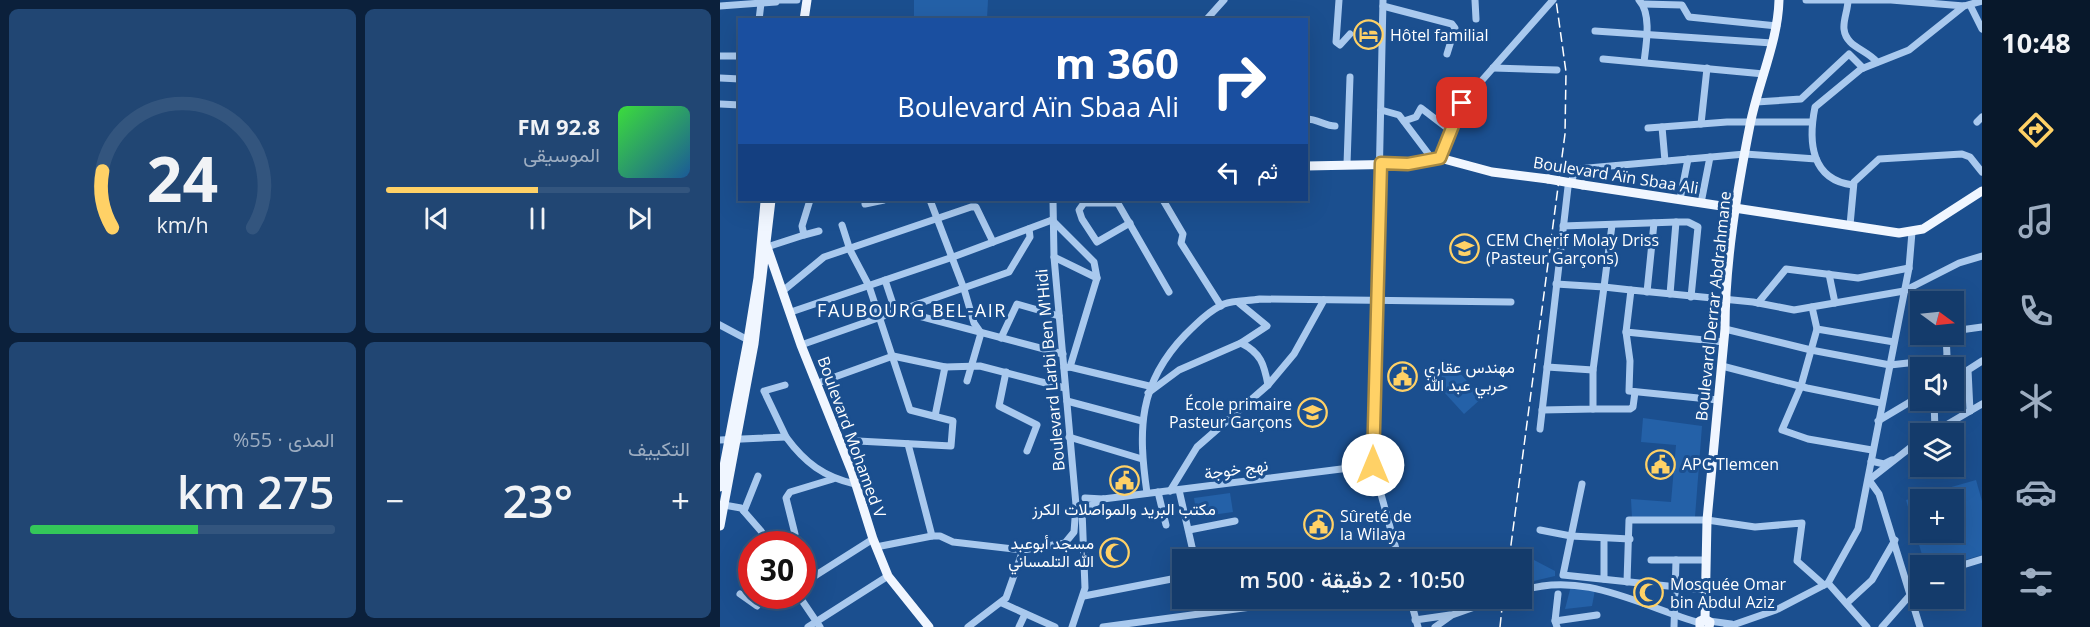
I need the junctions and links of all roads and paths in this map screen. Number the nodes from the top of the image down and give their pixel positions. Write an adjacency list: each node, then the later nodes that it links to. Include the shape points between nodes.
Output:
1 (799, 0): 11 (street); 19 (main road)
2 (807, 0): 20 (main road)
3 (1224, 0): 21 (street)
4 (1339, 0): 26 (street, via 1336,42 1340,45)
5 (1475, 0): 22 (street)
6 (1554, 0): 35 (street)
7 (1779, 0): 23 (main road, Boulevard Derrar Abdrahmane)
8 (1806, 0): 9 (street)
9 (1848, 0): 10 (street); 34 (street, via 1844,26 1847,40 1866,50)
10 (1895, 0): 16 (street)
11 (776, 1): 14 (street)
12 (1982, 1): 16 (street)
13 (1641, 2): 23 (street, via 1681,5 1689,17); 27 (street)
14 (761, 3): 17 (street); 18 (street)
15 (1383, 3): 29 (street, via 1452,24 1455,28); 48 (street)
16 (1967, 5): 24 (street); 34 (street, via 1908,50)
17 (720, 6)
18 (759, 18)
19 (799, 18)
20 (804, 18)
21 (1211, 18)
22 (1476, 19)
23 (1777, 26): 28 (main road, Boulevard Derrar Abdrahmane)
24 (1982, 29)
25 (1594, 31): 27 (street)
26 (1350, 34)
27 (1647, 35): 28 (street); 33 (street)
28 (1772, 43): 39 (main road, Boulevard Derrar Abdrahmane)
29 (1447, 54)
30 (720, 56): 31 (street)
31 (738, 56)
32 (1603, 59): 33 (street)
33 (1644, 62): 36 (street)
34 (1877, 62): 37 (street)
35 (1493, 68): 38 (street); 57 (street, via 1462,103)
36 (1707, 68): 39 (street); 52 (street)
37 (1863, 68): 43 (street, via 1849,54); 47 (street)
38 (1557, 70)
39 (1764, 74): 44 (main road, Boulevard Derrar Abdrahmane)
40 (1350, 77): 65 (street)
41 (720, 78): 42 (street)
42 (738, 79)
43 (1807, 94): 44 (street, via 1801,99); 47 (street)
44 (1756, 102): 53 (main road, Boulevard Derrar Abdrahmane)
45 (720, 104): 46 (street)
46 (738, 105)
47 (1815, 107): 51 (street)
48 (1382, 110): 50 (street, via 1399,115); 64 (street)
49 (1308, 119): 54 (street)
50 (1404, 121): 57 (street, via 1416,117 1421,108); 60 (street)
51 (1812, 122): 53 (street); 62 (street)
52 (1701, 124): 53 (street); 55 (street)
53 (1750, 124): 58 (main road, Boulevard Derrar Abdrahmane)
54 (1335, 126)
55 (1662, 127): 56 (street); 63 (street)
56 (1648, 128)
57 (1451, 131): 60 (street)
58 (1745, 154): 59 (street); 62 (street); 81 (main road, Boulevard Derrar Abdrahmane)
59 (1710, 157): 61 (street); 79 (street)
60 (1436, 159): 64 (main road, Boulevard Aïn Sbaa Ali); 70 (main road, Boulevard Aïn Sbaa Ali, bridge, via 1492,172)
61 (1688, 159): 63 (street); 70 (street)
62 (1815, 159): 68 (street, via 1830,179)
63 (1665, 161): 90 (street, via 1577,169 1568,187)
64 (1381, 163): 65 (main road, Boulevard Aïn Sbaa Ali); 118 (street)
65 (1347, 164): 66 (main road, Boulevard Aïn Sbaa Ali)
66 (1308, 166)
67 (1982, 172): 68 (street, via 1970,157 1962,154 1879,159 1857,176)
68 (1853, 185): 89 (street)
69 (1982, 191): 93 (main road, via 1923,230)
70 (1680, 199): 79 (main road, Boulevard Aïn Sbaa Ali)
71 (765, 201): 137 (main road)
72 (771, 201): 96 (main road)
73 (810, 201): 94 (street, via 802,226)
74 (879, 201): 80 (street)
75 (930, 201): 82 (street)
76 (1052, 201): 83 (street, Boulevard Larbi Ben M'Hidi)
77 (1116, 201): 85 (street); 85 (street, via 1084,203 1079,210 1082,219 1097,242)
78 (1164, 201): 123 (street, via 1183,234 1181,243)
79 (1701, 203): 81 (main road, Boulevard Aïn Sbaa Ali)
80 (865, 204)
81 (1737, 210): 89 (main road, Boulevard Aïn Sbaa Ali); 116 (main road, Boulevard Derrar Abdrahmane)
82 (937, 220): 95 (street, via 976,207); 97 (street); 99 (street)
83 (1052, 220): 91 (street); 100 (street, Boulevard Larbi Ben M'Hidi); 103 (street, via 1094,262)
84 (1676, 222): 86 (street); 114 (street); 115 (street, via 1698,227)
85 (1130, 223): 112 (street)
86 (1654, 223): 88 (street); 113 (street)
87 (842, 225): 97 (street)
88 (1612, 225): 90 (street); 107 (street)
89 (1850, 225): 93 (main road, Boulevard Aïn Sbaa Ali)
90 (1563, 226): 105 (street)
91 (1029, 229): 95 (street); 108 (street, via 1030,237 1009,272)
92 (819, 231): 94 (street)
93 (1912, 232): 101 (street)
94 (804, 235): 96 (street)
95 (993, 242): 99 (street)
96 (767, 247): 109 (main road, Boulevard Mohamed V); 178 (main road, via 754,344)
97 (850, 250): 106 (street); 109 (street, via 824,257)
98 (1982, 256): 111 (street, via 1959,263)
99 (953, 257): 104 (street); 108 (street)
100 (1054, 257): 103 (street); 127 (street, Boulevard Larbi Ben M'Hidi)
101 (1909, 268): 102 (street, via 1858,278); 111 (street)
102 (1829, 274): 121 (street, via 1786,268); 122 (street)
103 (1097, 278): 150 (street)
104 (885, 280): 106 (street); 126 (street)
105 (1556, 284): 107 (street); 151 (street)
106 (868, 286): 125 (street); 128 (street)
107 (1604, 287): 110 (street); 153 (street)
108 (964, 289): 126 (street); 135 (street)
109 (784, 290): 125 (main road, Boulevard Mohamed V)
110 (1631, 290): 113 (street); 134 (street)
111 (1904, 291): 122 (street); 139 (street)
112 (1169, 292)
113 (1647, 292): 114 (street)
114 (1670, 294): 115 (street)
115 (1691, 297): 116 (street)
116 (1725, 299): 121 (street); 131 (main road, Boulevard Derrar Abdrahmane)
117 (1324, 300): 118 (street); 120 (street, via 1260,299); 158 (street, via 1294,354)
118 (1377, 300): 119 (street); 187 (street)
119 (1511, 302)
120 (1239, 303): 123 (street); 140 (street, via 1267,326)
121 (1758, 303): 124 (street, via 1794,310)
122 (1835, 303): 124 (street)
123 (1221, 306): 161 (street, via 1174,347)
124 (1812, 307): 132 (street)
125 (791, 312): 141 (main road, Boulevard Mohamed V)
126 (898, 312): 128 (street); 135 (street)
127 (1059, 316): 136 (street, via 1017,304); 143 (street, Boulevard Larbi Ben M'Hidi)
128 (879, 319): 141 (street); 144 (street)
129 (720, 324): 137 (street)
130 (1982, 327): 133 (street)
131 (1725, 329): 138 (main road, Boulevard Derrar Abdrahmane); 142 (street)
132 (1817, 329): 139 (street); 142 (street)
133 (1964, 329)
134 (1626, 332): 138 (street); 162 (street, via 1628,388)
135 (981, 333): 136 (street); 152 (street)
136 (1001, 338): 143 (street)
137 (748, 340): 178 (main road)
138 (1724, 342): 148 (main road, Boulevard Derrar Abdrahmane)
139 (1894, 342): 146 (street)
140 (1240, 344): 158 (street, via 1263,362); 161 (street, via 1179,370)
141 (801, 345): 156 (main road, Boulevard Mohamed V)
142 (1811, 350): 146 (street); 159 (street)
143 (1062, 354): 150 (street, Boulevard Larbi Ben M'Hidi)
144 (892, 356): 149 (street); 156 (street); 171 (street, via 910,410)
145 (1982, 361): 170 (street, via 1968,370)
146 (1890, 365): 147 (street); 166 (street)
147 (1910, 365)
148 (1722, 366): 159 (street); 163 (main road, Boulevard Derrar Abdrahmane)
149 (945, 367): 152 (street); 171 (street)
150 (1067, 367): 160 (street, Boulevard Larbi Ben M'Hidi); 161 (street)
151 (1547, 367): 153 (street); 168 (street)
152 (971, 368): 154 (street, via 980,366); 155 (street)
153 (1593, 370): 169 (street)
154 (1006, 372): 160 (street); 183 (street, via 999,406 1036,425)
155 (967, 381)
156 (818, 383): 180 (main road, Boulevard Mohamed V)
157 (785, 385): 176 (street, via 764,391)
158 (1268, 385): 196 (street, via 1197,447)
159 (1801, 386): 166 (street); 182 (street, via 1783,431)
160 (1065, 388): 164 (street, Boulevard Larbi Ben M'Hidi)
161 (1148, 390): 172 (street)
162 (1635, 392): 163 (street); 169 (street, via 1630,409)
163 (1718, 400): 204 (main road, Boulevard Derrar Abdrahmane)
164 (1067, 401): 172 (street); 177 (street, Boulevard Larbi Ben M'Hidi)
165 (1910, 402): 173 (street)
166 (1881, 403): 173 (street)
167 (1982, 404): 170 (street)
168 (1542, 410): 169 (street); 175 (street)
169 (1593, 410)
170 (1970, 411): 174 (street)
171 (935, 416): 179 (street, via 952,421 951,446)
172 (1142, 421): 185 (street)
173 (1878, 421): 182 (street)
174 (1949, 423)
175 (1540, 429)
176 (786, 437): 178 (street); 189 (street, via 802,458)
177 (1069, 437): 185 (street); 190 (street, Boulevard Larbi Ben M'Hidi)
178 (728, 439): 194 (main road); 201 (main road)
179 (908, 444): 180 (street, via 858,441); 212 (street)
180 (842, 447): 192 (main road, Boulevard Mohamed V)
181 (1910, 448): 184 (street)
182 (1872, 450): 186 (street)
183 (1027, 452)
184 (1903, 453): 186 (street, via 1884,464); 191 (street)
185 (1142, 459): 198 (street)
186 (1871, 461): 191 (street)
187 (1373, 465): 195 (street, نهج خوجة); 219 (street)
188 (758, 476): 203 (street)
189 (833, 479): 192 (street); 211 (street, via 790,492 786,498)
190 (1073, 480): 199 (street); 202 (street, Boulevard Larbi Ben M'Hidi)
191 (1869, 480): 216 (street, via 1879,494); 231 (street, via 1857,529)
192 (855, 484): 217 (main road, Boulevard Mohamed V)
193 (1582, 484): 213 (street)
194 (720, 487)
195 (1179, 490): 196 (street, نهج خوجة); 208 (street)
196 (1170, 491): 197 (street, نهج خوجة)
197 (1158, 492): 198 (street, نهج خوجة); 206 (street)
198 (1147, 493): 200 (street, نهج خوجة)
199 (1084, 497): 200 (street, نهج خوجة); 202 (street); 202 (street, via 1088,503)
200 (1103, 499): 202 (street, نهج خوجة)
201 (724, 505): 203 (street); 207 (main road)
202 (1080, 507): 220 (street, via 1074,532 1065,543); 238 (street)
203 (744, 511): 210 (street)
204 (1707, 520): 214 (street, via 1629,520); 224 (main road, Boulevard Derrar Abdrahmane); 231 (street, via 1755,527 1802,524 1797,561)
205 (1235, 521): 208 (street)
206 (1166, 525)
207 (720, 526)
208 (1189, 530): 218 (street)
209 (1540, 530): 213 (street)
210 (761, 531)
211 (794, 531)
212 (932, 536): 217 (street); 220 (street)
213 (1571, 536): 215 (street); 229 (street, via 1563,575)
214 (1630, 539): 215 (street); 230 (street)
215 (1604, 540): 229 (street)
216 (1895, 540): 235 (street); 240 (street, via 1872,580)
217 (874, 543): 226 (street); 227 (main road, Boulevard Mohamed V)
218 (1193, 549)
219 (1396, 549)
220 (1023, 550): 239 (street)
221 (1982, 559): 225 (street)
222 (1651, 560): 223 (street)
223 (1676, 560): 224 (street); 233 (street)
224 (1705, 560): 234 (main road, Boulevard Derrar Abdrahmane)
225 (1964, 565)
226 (816, 576)
227 (888, 576): 250 (street); 257 (main road, Boulevard Mohamed V)
228 (1172, 579): 238 (street)
229 (1604, 579): 230 (street)
230 (1627, 582): 233 (street)
231 (1826, 584): 240 (street); 255 (street, via 1776,610)
232 (1532, 588): 249 (street, via 1562,583 1590,586)
233 (1676, 588): 234 (street); 249 (street)
234 (1706, 590): 253 (main road, Boulevard Derrar Abdrahmane)
235 (1910, 591)
236 (1558, 594): 252 (street)
237 (1910, 595): 266 (street)
238 (1084, 596): 261 (street)
239 (1002, 603): 246 (street); 258 (street)
240 (1847, 603): 265 (street)
241 (808, 609): 250 (street)
242 (1238, 609): 254 (street)
243 (1413, 609): 251 (street)
244 (1469, 609): 247 (street)
245 (1915, 609): 267 (street)
246 (1025, 614): 259 (street); 260 (street)
247 (1452, 615): 251 (street); 263 (street)
248 (1597, 615): 252 (street)
249 (1675, 616): 253 (street); 264 (street)
250 (818, 624): 256 (street)
251 (1417, 624)
252 (1556, 624)
253 (1703, 624): 255 (street)
254 (1138, 625): 262 (street)
255 (1730, 626)
256 (808, 627)
257 (927, 627)
258 (968, 627)
259 (1019, 627)
260 (1055, 627)
261 (1072, 627)
262 (1105, 627)
263 (1436, 627)
264 (1674, 627)
265 (1867, 627)
266 (1882, 627)
267 (1920, 627)

